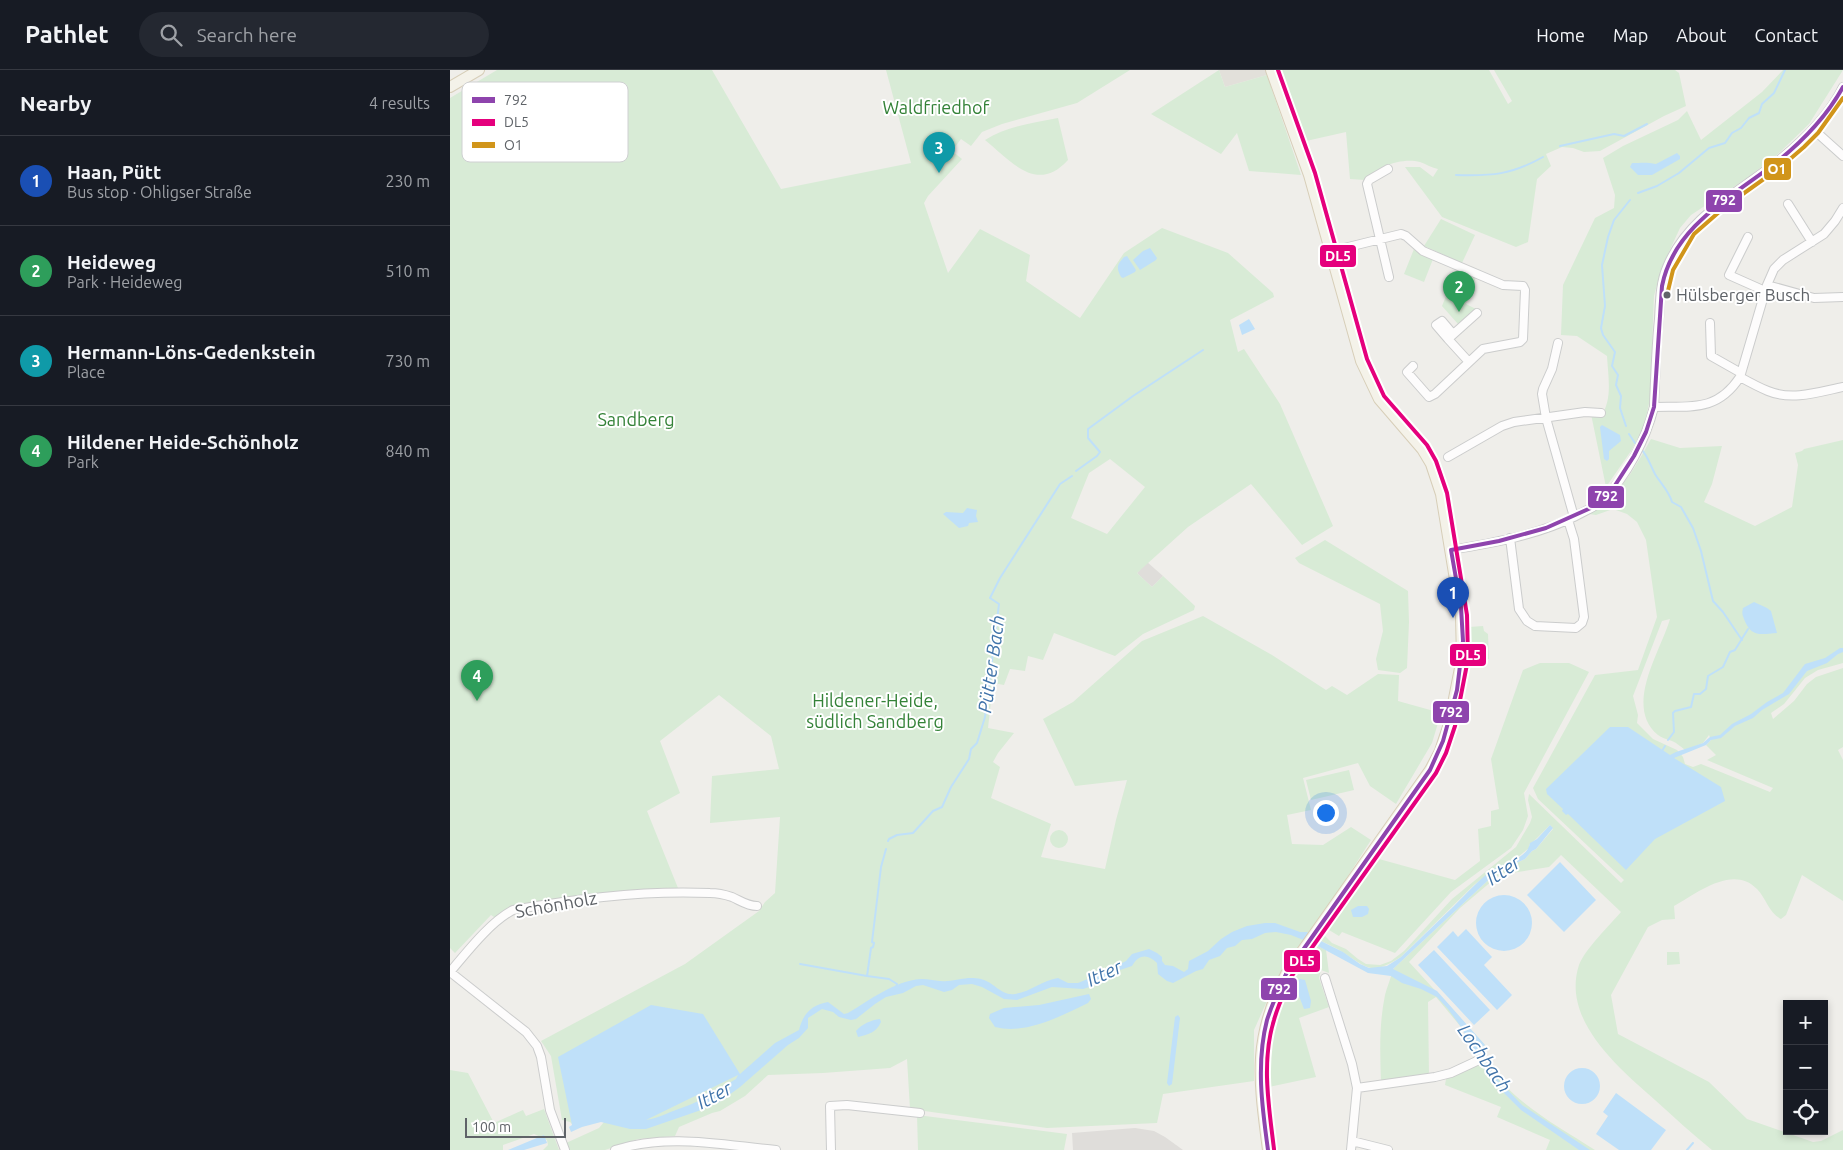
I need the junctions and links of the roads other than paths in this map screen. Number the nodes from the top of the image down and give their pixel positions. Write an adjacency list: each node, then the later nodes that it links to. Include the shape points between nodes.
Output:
1 (479, 70): 4 (main road)
2 (1271, 70): 13 (main road, via 1309,175)
3 (1843, 87): 5 (street)
4 (450, 88)
5 (1814, 129): 6 (street); 24 (street, via 1778,161 1701,218 1688,230 1676,250 1666,268 1660,299)
6 (1843, 156)
7 (1388, 169): 11 (street, via 1367,184)
8 (1788, 204): 12 (street)
9 (1843, 208): 12 (street, via 1824,234)
10 (1748, 237): 15 (street, via 1729,275)
11 (1380, 240): 13 (street); 14 (street); 20 (street, via 1401,234 1424,251 1503,285 1523,286 1523,339 1483,349)
12 (1812, 242): 15 (street, via 1774,269)
13 (1332, 252): 30 (main road, via 1355,341 1370,382 1379,399 1422,449 1436,475)
14 (1389, 277)
15 (1766, 288): 16 (street, via 1814,298); 22 (street)
16 (1843, 297)
17 (1477, 313): 20 (street, via 1450,336)
18 (1710, 323): 22 (street, via 1711,356)
19 (1558, 343): 26 (street, via 1543,389)
20 (1469, 362): 21 (street, via 1429,397 1407,372)
21 (1413, 366)
22 (1740, 375): 23 (street, via 1769,392 1787,395); 24 (street, via 1725,395 1709,404)
23 (1843, 387)
24 (1654, 407): 28 (street, via 1635,456 1603,500)
25 (1601, 413): 26 (street)
26 (1546, 418): 27 (street, via 1502,426); 28 (street)
27 (1448, 457)
28 (1571, 518): 29 (street, via 1537,532); 29 (street, via 1584,617 1576,628 1535,626 1527,622 1519,609)
29 (1510, 538): 30 (street)
30 (1451, 550): 41 (main road, via 1461,616 1462,658 1449,724 1440,751 1418,788 1286,974 1274,997 1260,1052 1261,1098)
31 (757, 906): 37 (street, Schönholz, via 713,893 656,892 513,910 493,925 450,972 526,1032 537,1046 542,1057 550,1110)
32 (1325, 978): 34 (street)
33 (1478, 1060): 34 (street, via 1451,1074)
34 (1357, 1088): 36 (street)
35 (920, 1113): 40 (street, via 830,1106)
36 (1352, 1141): 42 (street); 43 (street)
37 (565, 1150)
38 (615, 1150): 39 (street, via 666,1141)
39 (776, 1150)
40 (831, 1150)
41 (1268, 1150)
42 (1351, 1150)
43 (1388, 1150)

